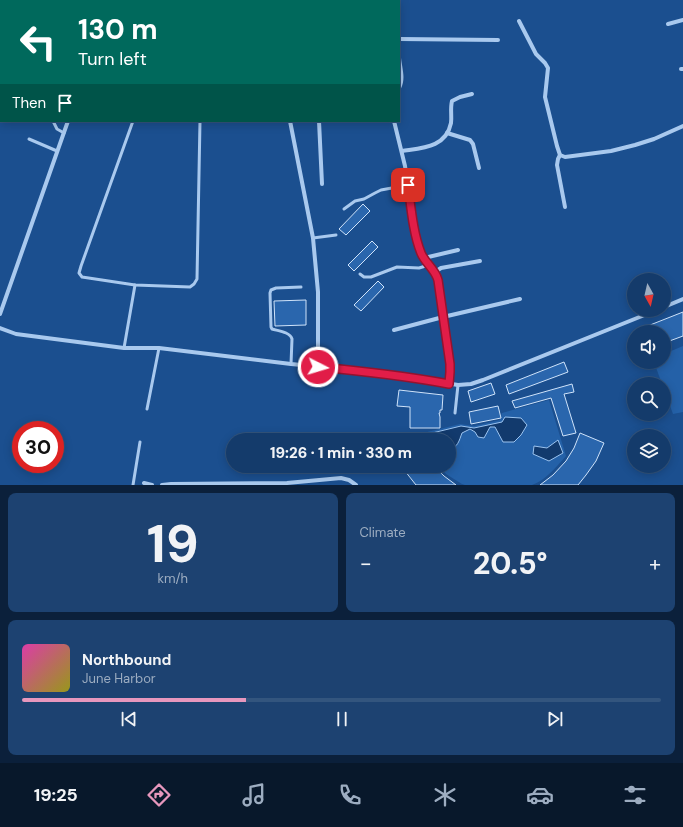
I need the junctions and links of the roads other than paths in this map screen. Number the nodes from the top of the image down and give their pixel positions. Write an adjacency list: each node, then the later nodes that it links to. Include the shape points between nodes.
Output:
1 (683, 20): 3 (street)
2 (519, 21): 22 (street, via 536,54 548,68 546,97)
3 (668, 24)
4 (400, 39): 5 (street)
5 (498, 40)
6 (400, 65): 7 (street)
7 (400, 86)
8 (472, 94): 18 (street, via 452,101 451,122)
9 (54, 122): 17 (lane, via 57,129)
10 (68, 122): 17 (street)
11 (133, 122): 36 (lane, via 80,273 82,278)
12 (200, 122): 36 (lane, via 197,279 190,287)
13 (290, 122): 29 (street)
14 (319, 122): 24 (street)
15 (394, 122): 20 (street)
16 (683, 126): 22 (street, via 654,139 611,151 565,157)
17 (64, 133): 21 (street)
18 (446, 133): 20 (street, via 435,145); 23 (street, via 470,140)
19 (29, 139): 21 (lane)
20 (402, 151): 25 (street)
21 (57, 152): 41 (street)
22 (560, 155): 26 (street, via 557,165)
23 (479, 168)
24 (322, 184)
25 (408, 185): 27 (lane, via 375,192); 31 (street, via 416,232)
26 (565, 207)
27 (344, 209)
28 (336, 236): 29 (lane)
29 (313, 238): 49 (street, via 318,292)
30 (458, 250): 31 (street)
31 (424, 258): 33 (street)
32 (480, 261): 34 (street, via 441,268)
33 (429, 265): 34 (street); 35 (lane, via 415,268 397,267 370,277)
34 (435, 272): 42 (street)
35 (360, 274)
36 (135, 285): 46 (lane)
37 (301, 288): 48 (lane, via 276,288 270,293 270,324 272,329 291,336)
38 (520, 300): 42 (street)
39 (683, 300): 40 (street)
40 (671, 304)
41 (0, 314)
42 (443, 317): 45 (street); 50 (street, via 450,364)
43 (640, 317): 51 (street, via 483,380)
44 (0, 328): 46 (street, via 16,334)
45 (394, 330)
46 (124, 348): 47 (street)
47 (159, 348): 48 (street); 52 (lane)
48 (292, 364): 49 (street)
49 (318, 367): 50 (street, via 376,372)
50 (449, 384): 51 (street)
51 (458, 385): 53 (lane)
52 (147, 409)
53 (455, 413)
54 (140, 442): 56 (lane)
55 (144, 483): 57 (street)
56 (133, 485)
57 (152, 485)
58 (162, 485): 59 (street, via 287,483 341,478)
59 (356, 485)

